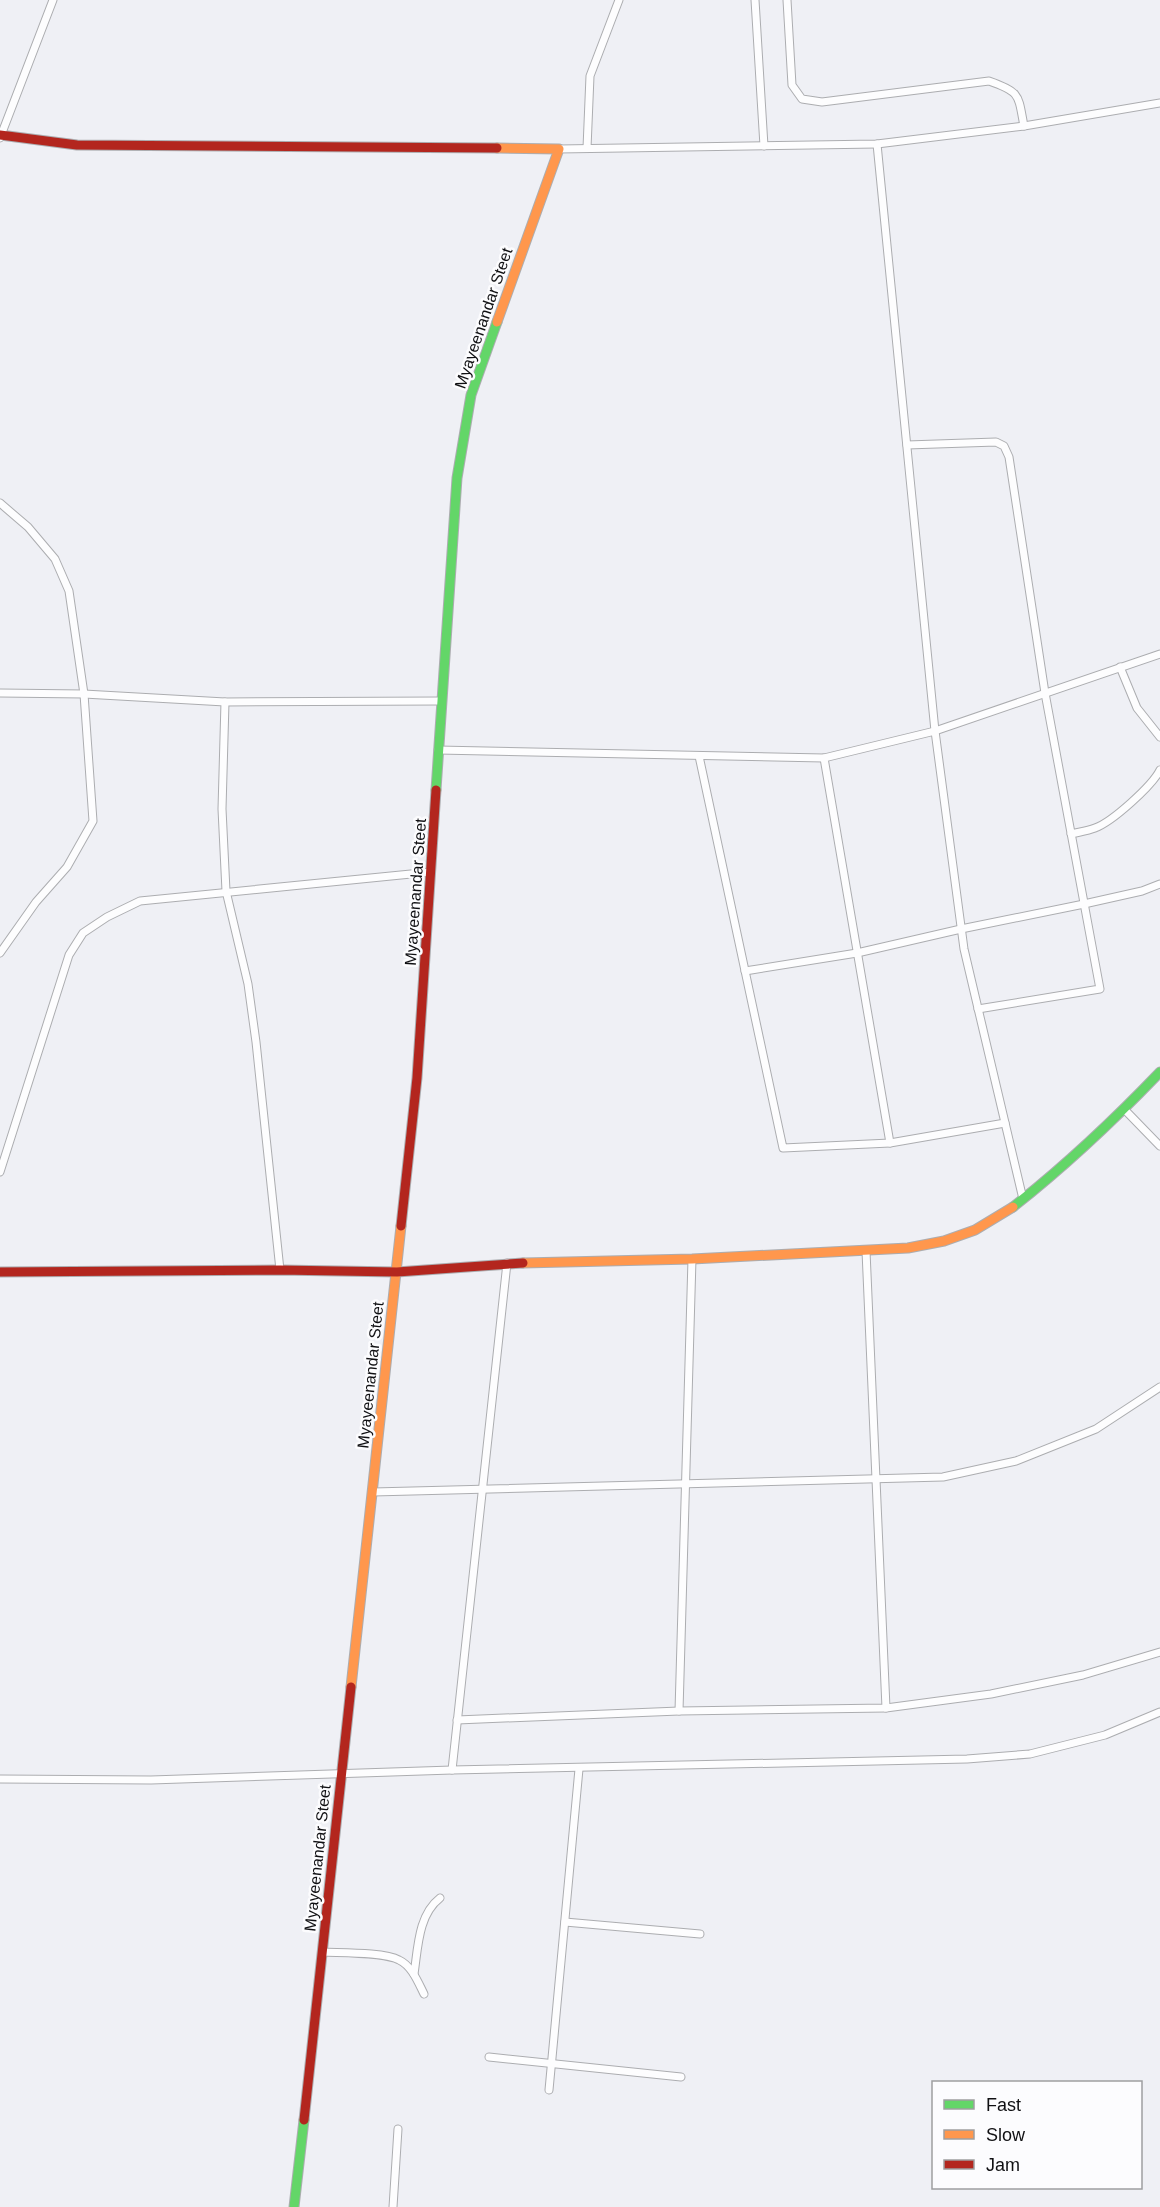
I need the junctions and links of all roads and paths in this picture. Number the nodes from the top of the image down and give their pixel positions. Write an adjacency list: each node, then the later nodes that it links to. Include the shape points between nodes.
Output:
1 (52, 0): 7 (street)
2 (619, 0): 10 (street, via 590,76)
3 (755, 0): 9 (street)
4 (787, 0): 6 (street, via 792,85 802,99 822,102 989,81 1010,88 1019,98)
5 (1160, 103): 6 (street)
6 (1024, 126): 8 (street)
7 (0, 136): 11 (street, via 77,145)
8 (877, 144): 9 (street); 12 (street)
9 (764, 146): 10 (street)
10 (586, 148): 11 (street)
11 (559, 149): 19 (street, Myayeenandar Steet, via 471,395 457,478)
12 (907, 445): 17 (street, via 996,442 1004,446 1012,471); 21 (street)
13 (0, 503): 18 (street, via 28,527 55,559 65,580)
14 (1160, 654): 15 (street)
15 (1120, 668): 17 (street); 22 (street, via 1137,708)
16 (0, 693): 18 (street)
17 (1045, 693): 21 (street); 27 (street)
18 (84, 694): 20 (street); 33 (street, via 93,821 67,867)
19 (441, 701): 20 (street); 23 (street, Myayeenandar Steet)
20 (225, 702): 30 (street, via 222,809)
21 (935, 731): 25 (street); 32 (street)
22 (1160, 737)
23 (438, 750): 24 (street); 28 (street, Myayeenandar Steet)
24 (699, 756): 25 (street); 35 (street)
25 (824, 758): 34 (street)
26 (1160, 770): 27 (street, via 1129,804 1105,822)
27 (1071, 834): 31 (street)
28 (431, 872): 30 (street); 49 (street, Myayeenandar Steet, via 417,1078)
29 (1160, 884): 31 (street)
30 (226, 891): 42 (street, via 140,901 107,916 83,933 69,955); 47 (street, via 255,1030)
31 (1084, 904): 32 (street); 36 (street, via 1100,989)
32 (961, 929): 34 (street); 36 (street)
33 (0, 953)
34 (857, 953): 35 (street); 40 (street)
35 (745, 971): 40 (street, via 783,1148)
36 (978, 1009): 39 (street)
37 (1160, 1072): 38 (street)
38 (1124, 1109): 41 (street); 43 (street)
39 (1005, 1123): 40 (street); 43 (street)
40 (890, 1143)
41 (1160, 1146)
42 (0, 1172)
43 (1023, 1198): 44 (street, via 975,1230 944,1241)
44 (866, 1251): 45 (street); 51 (street)
45 (692, 1259): 46 (street); 52 (street)
46 (507, 1263): 49 (street); 53 (street)
47 (280, 1270): 48 (street); 49 (street)
48 (0, 1272)
49 (397, 1272): 54 (street, Myayeenandar Steet)
50 (1160, 1387): 51 (street, via 1096,1430 1016,1461 943,1477)
51 (876, 1480): 52 (street); 56 (street)
52 (686, 1484): 53 (street); 57 (street)
53 (481, 1490): 54 (street); 59 (street)
54 (373, 1492): 62 (street, Myayeenandar Steet)
55 (1160, 1652): 56 (street, via 1083,1675 991,1694)
56 (886, 1708): 57 (street)
57 (680, 1711): 59 (street)
58 (1160, 1712): 60 (street, via 1105,1734 1030,1754 967,1760)
59 (457, 1720): 61 (street)
60 (579, 1769): 61 (street); 65 (street)
61 (452, 1770): 62 (street)
62 (341, 1774): 63 (street, via 151,1780); 67 (street, Myayeenandar Steet)
63 (0, 1779)
64 (440, 1898): 68 (street, via 430,1905 424,1918)
65 (565, 1922): 66 (street); 71 (street)
66 (700, 1934)
67 (322, 1952): 68 (street, via 388,1957 399,1960); 75 (street, Myayeenandar Steet)
68 (414, 1974): 69 (street)
69 (424, 1994)
70 (489, 2056): 71 (street)
71 (551, 2063): 72 (street); 73 (street)
72 (681, 2077)
73 (549, 2090)
74 (399, 2129): 76 (street)
75 (294, 2207)
76 (393, 2207)

